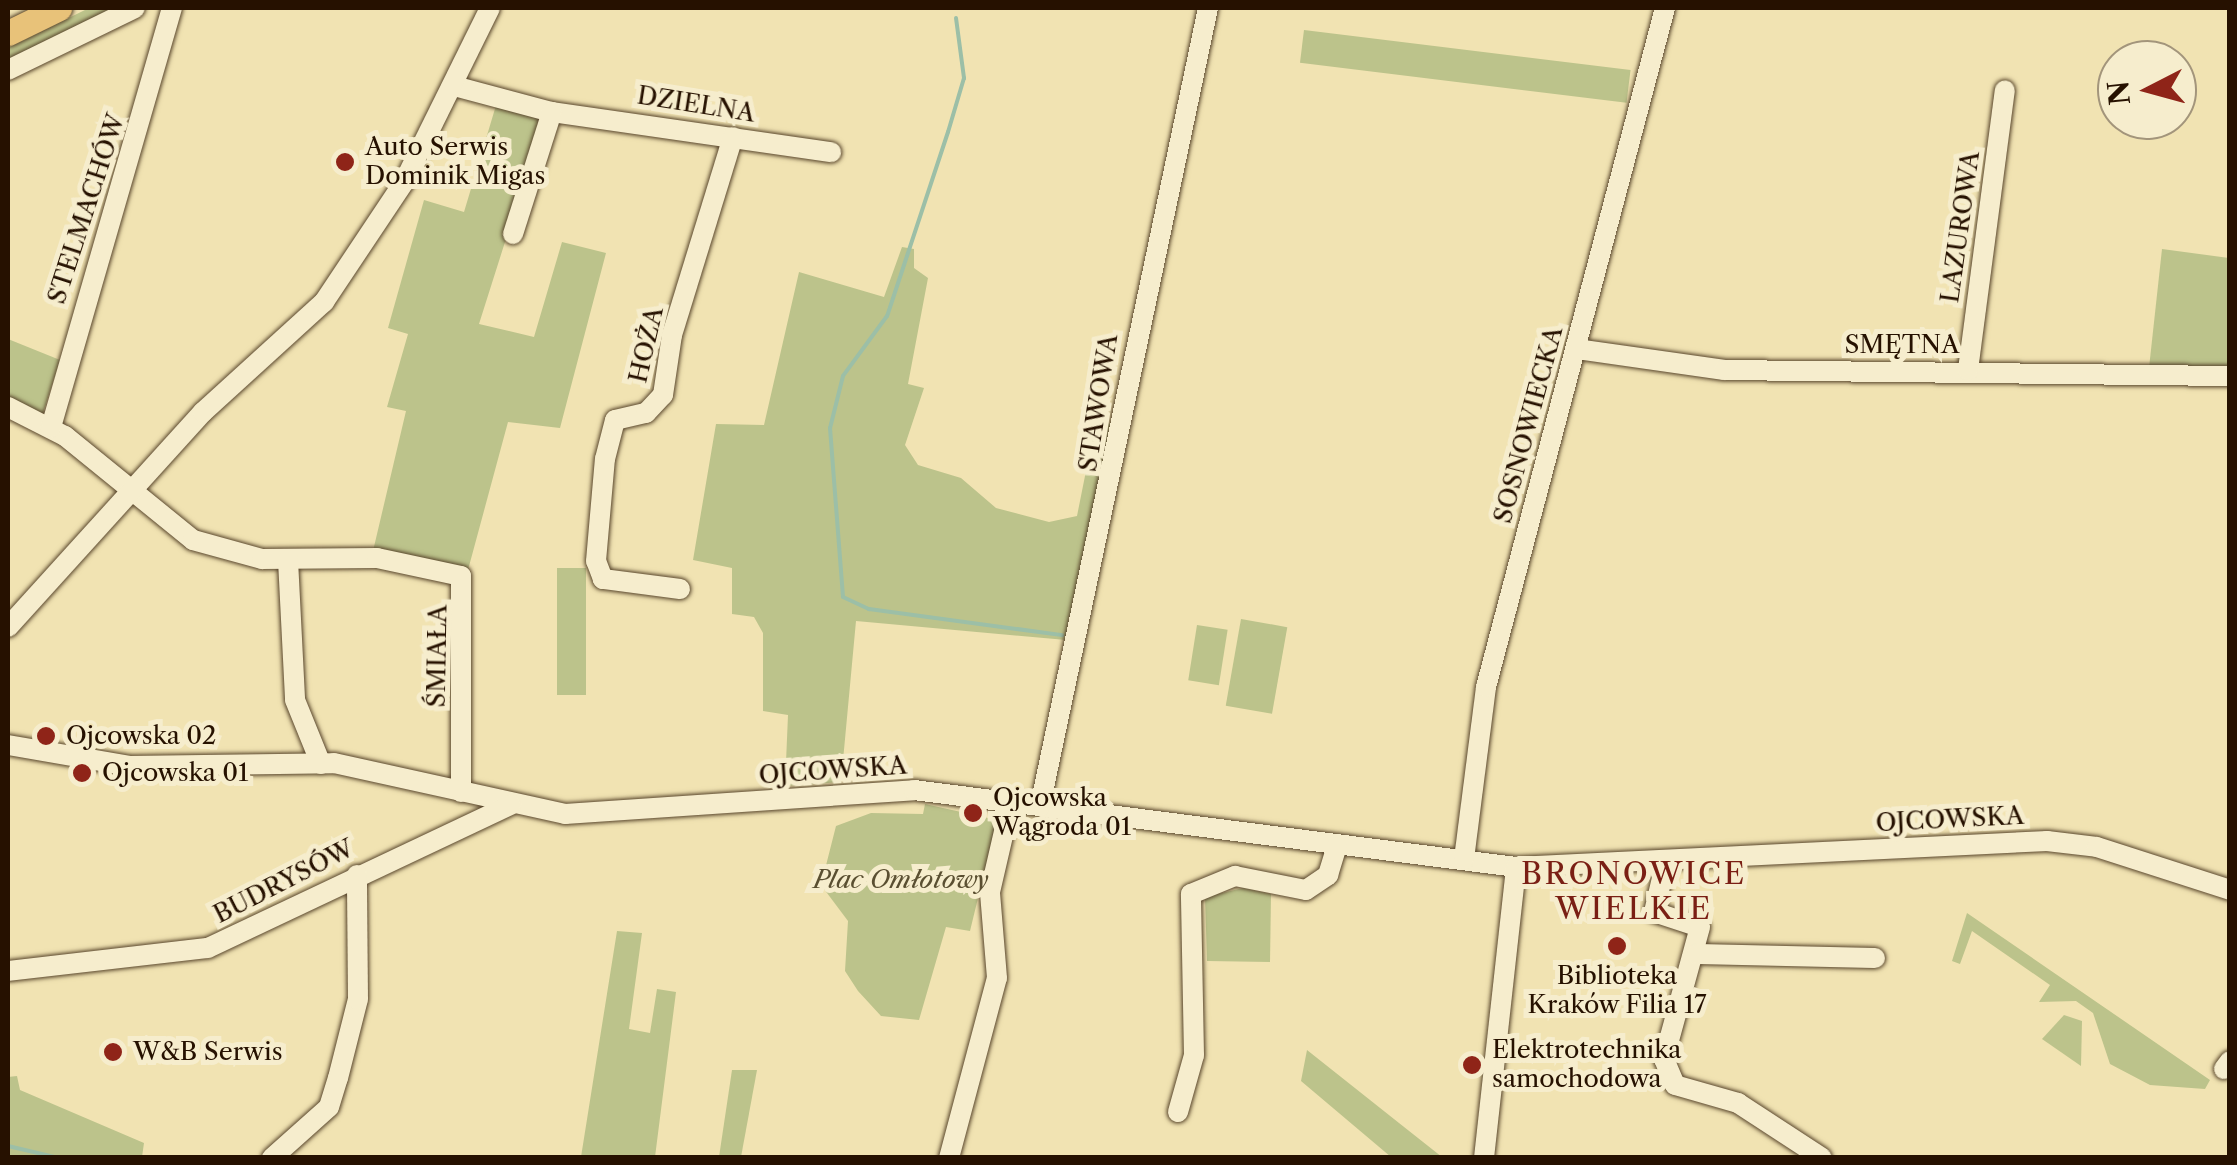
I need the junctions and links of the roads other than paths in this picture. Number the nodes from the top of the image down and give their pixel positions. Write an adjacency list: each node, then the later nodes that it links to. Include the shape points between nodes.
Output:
1 (59, 8): 7 (main road)
2 (135, 8): 8 (street)
3 (172, 8): 19 (street, STELMACHÓW)
4 (490, 8): 9 (street)
5 (1208, 8): 29 (street, STAWOWA)
6 (1664, 8): 15 (street, SOSNOWIECKA)
7 (8, 33)
8 (8, 70)
9 (454, 86): 11 (street, DZIELNA); 20 (street, via 324,302 202,412)
10 (2005, 90): 16 (street, LAZUROWA)
11 (552, 112): 12 (street, DZIELNA); 14 (street)
12 (733, 136): 13 (street, DZIELNA); 22 (street, HOŻA, via 663,395 646,413 615,420 605,459 596,561 603,579)
13 (831, 152)
14 (514, 234)
15 (1576, 350): 16 (street, SMĘTNA, via 1724,370); 31 (street, SOSNOWIECKA, via 1486,686)
16 (1968, 370): 17 (street, SMĘTNA)
17 (2230, 376)
18 (8, 406): 19 (street, ŚMIAŁA)
19 (51, 427): 20 (street, ŚMIAŁA)
20 (131, 493): 21 (street, ŚMIAŁA, via 193,540); 23 (street)
21 (288, 560): 25 (street, via 295,700); 26 (street, ŚMIAŁA, via 377,558 460,576)
22 (680, 589)
23 (8, 627)
24 (8, 745): 25 (street, OJCOWSKA, via 129,766)
25 (321, 764): 26 (street, OJCOWSKA)
26 (461, 792): 28 (street, OJCOWSKA)
27 (1011, 802): 28 (street, OJCOWSKA, via 879,789 617,816); 29 (street, OJCOWSKA); 41 (street, via 990,892 997,978)
28 (512, 804): 34 (street, BUDRYSÓW)
29 (1040, 806): 30 (street, OJCOWSKA)
30 (1336, 846): 31 (street, OJCOWSKA); 39 (street, via 1328,876 1306,890 1235,876 1190,894 1194,1055)
31 (1464, 859): 33 (street, OJCOWSKA)
32 (1666, 861): 33 (street, OJCOWSKA); 35 (street, OJCOWSKA, via 2048,841 2097,847); 36 (street, via 1654,912 1700,926)
33 (1516, 867): 42 (street)
34 (357, 875): 38 (street, BUDRYSÓW, via 208,948); 40 (street, via 358,999 329,1108)
35 (2230, 890)
36 (1697, 954): 37 (street); 43 (street, via 1664,1059 1674,1086 1738,1103)
37 (1875, 958)
38 (8, 971)
39 (1178, 1112)
40 (272, 1158)
41 (949, 1158)
42 (1484, 1158)
43 (1822, 1158)

